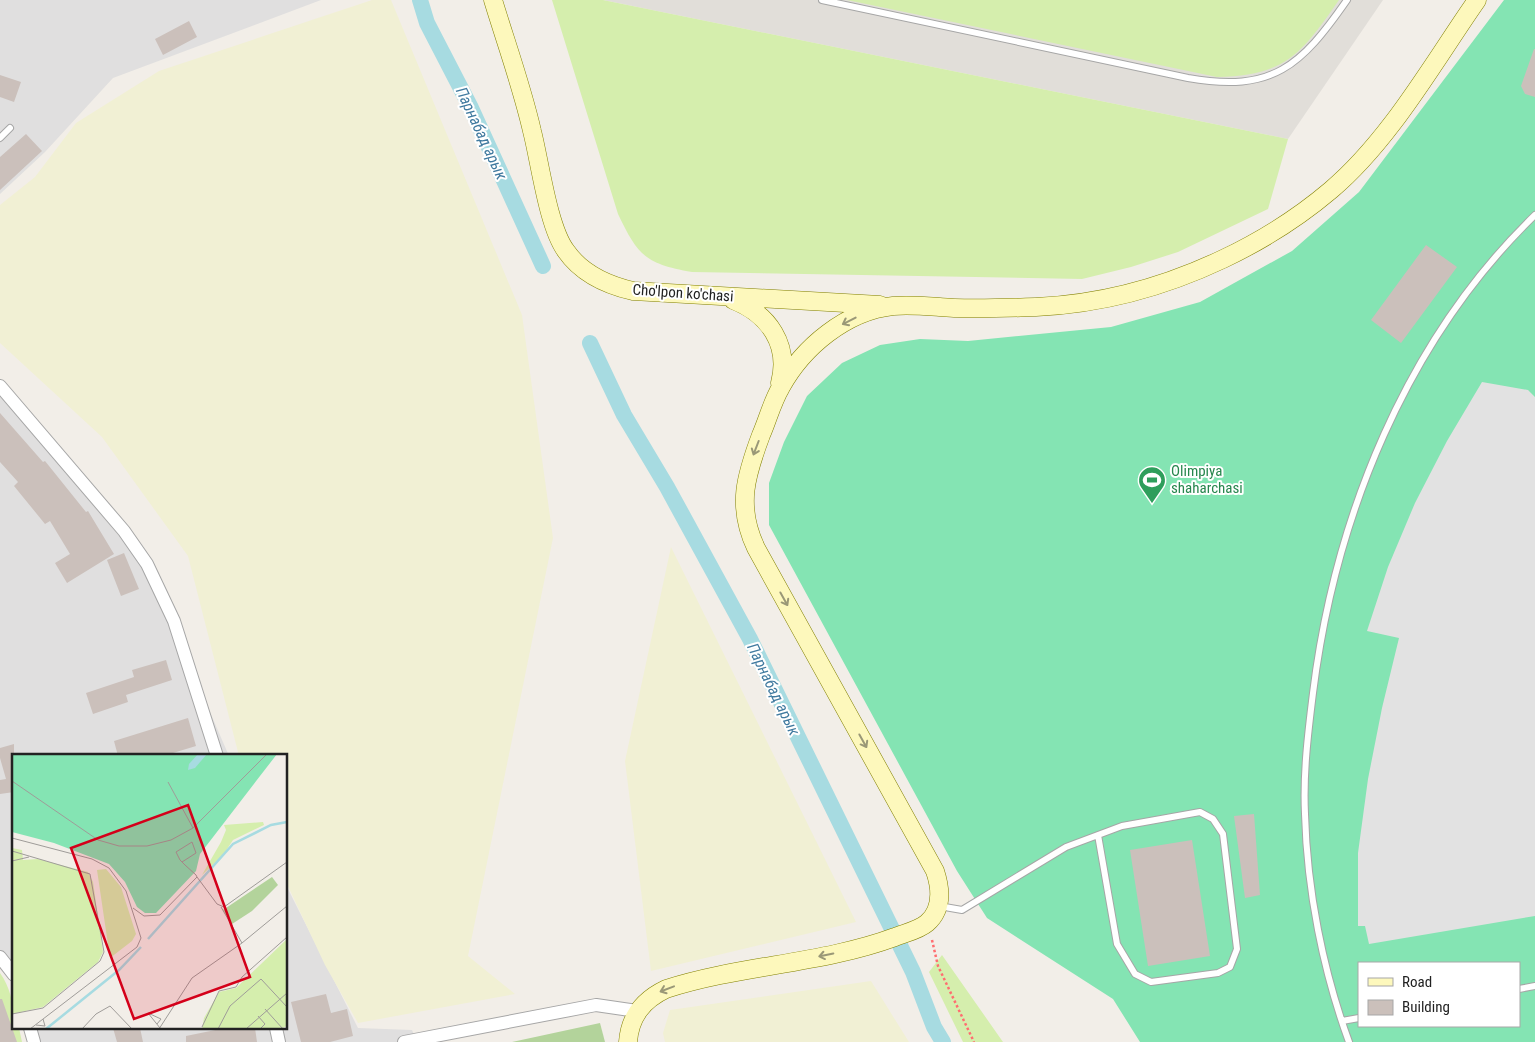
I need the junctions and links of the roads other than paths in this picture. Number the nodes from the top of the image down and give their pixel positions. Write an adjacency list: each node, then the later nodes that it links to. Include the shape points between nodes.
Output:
1 (493, 0): 8 (main road, Cho'lpon ko'chasi, via 532,129 556,232 565,250 592,276 618,288)
2 (822, 0): 3 (lane, via 1188,78 1229,83 1260,79 1300,59 1321,37)
3 (1347, 0)
4 (1477, 0): 9 (main road, Cho'lpon ko'chasi, via 1388,128 1332,189 1297,216 1225,258 1152,288 1076,303 959,308)
5 (0, 127): 6 (lane, via 10,128)
6 (0, 138)
7 (1535, 214): 21 (lane, via 1489,262 1445,323 1410,381 1379,447 1350,522 1328,602 1306,743 1305,813 1309,878)
8 (725, 297): 9 (main road, Cho'lpon ko'chasi); 11 (main road, via 752,310 774,332 783,360)
9 (895, 305): 11 (main road, one-way to 11, via 858,316 826,335 798,361)
10 (0, 386): 12 (street, via 124,531 147,564 174,621)
11 (777, 393): 14 (main road, one-way to 14, via 746,479 744,499 748,529 935,870 940,893)
12 (216, 754)
13 (1098, 836): 13 (lane, via 1117,944 1135,974 1151,982 1218,973 1230,967 1237,949 1222,834 1213,819 1200,812 1122,826); 14 (lane, via 1066,847 962,910)
14 (938, 906): 19 (main road, one-way to 19, via 926,924 874,945 678,986 655,995)
15 (0, 957): 16 (street)
16 (12, 972)
17 (1535, 986): 18 (lane)
18 (1520, 989)
19 (637, 1011): 22 (street, via 596,1005); 23 (main road)
20 (1358, 1018): 21 (lane)
21 (1342, 1021): 24 (lane)
22 (404, 1042)
23 (628, 1042)
24 (1349, 1042)

